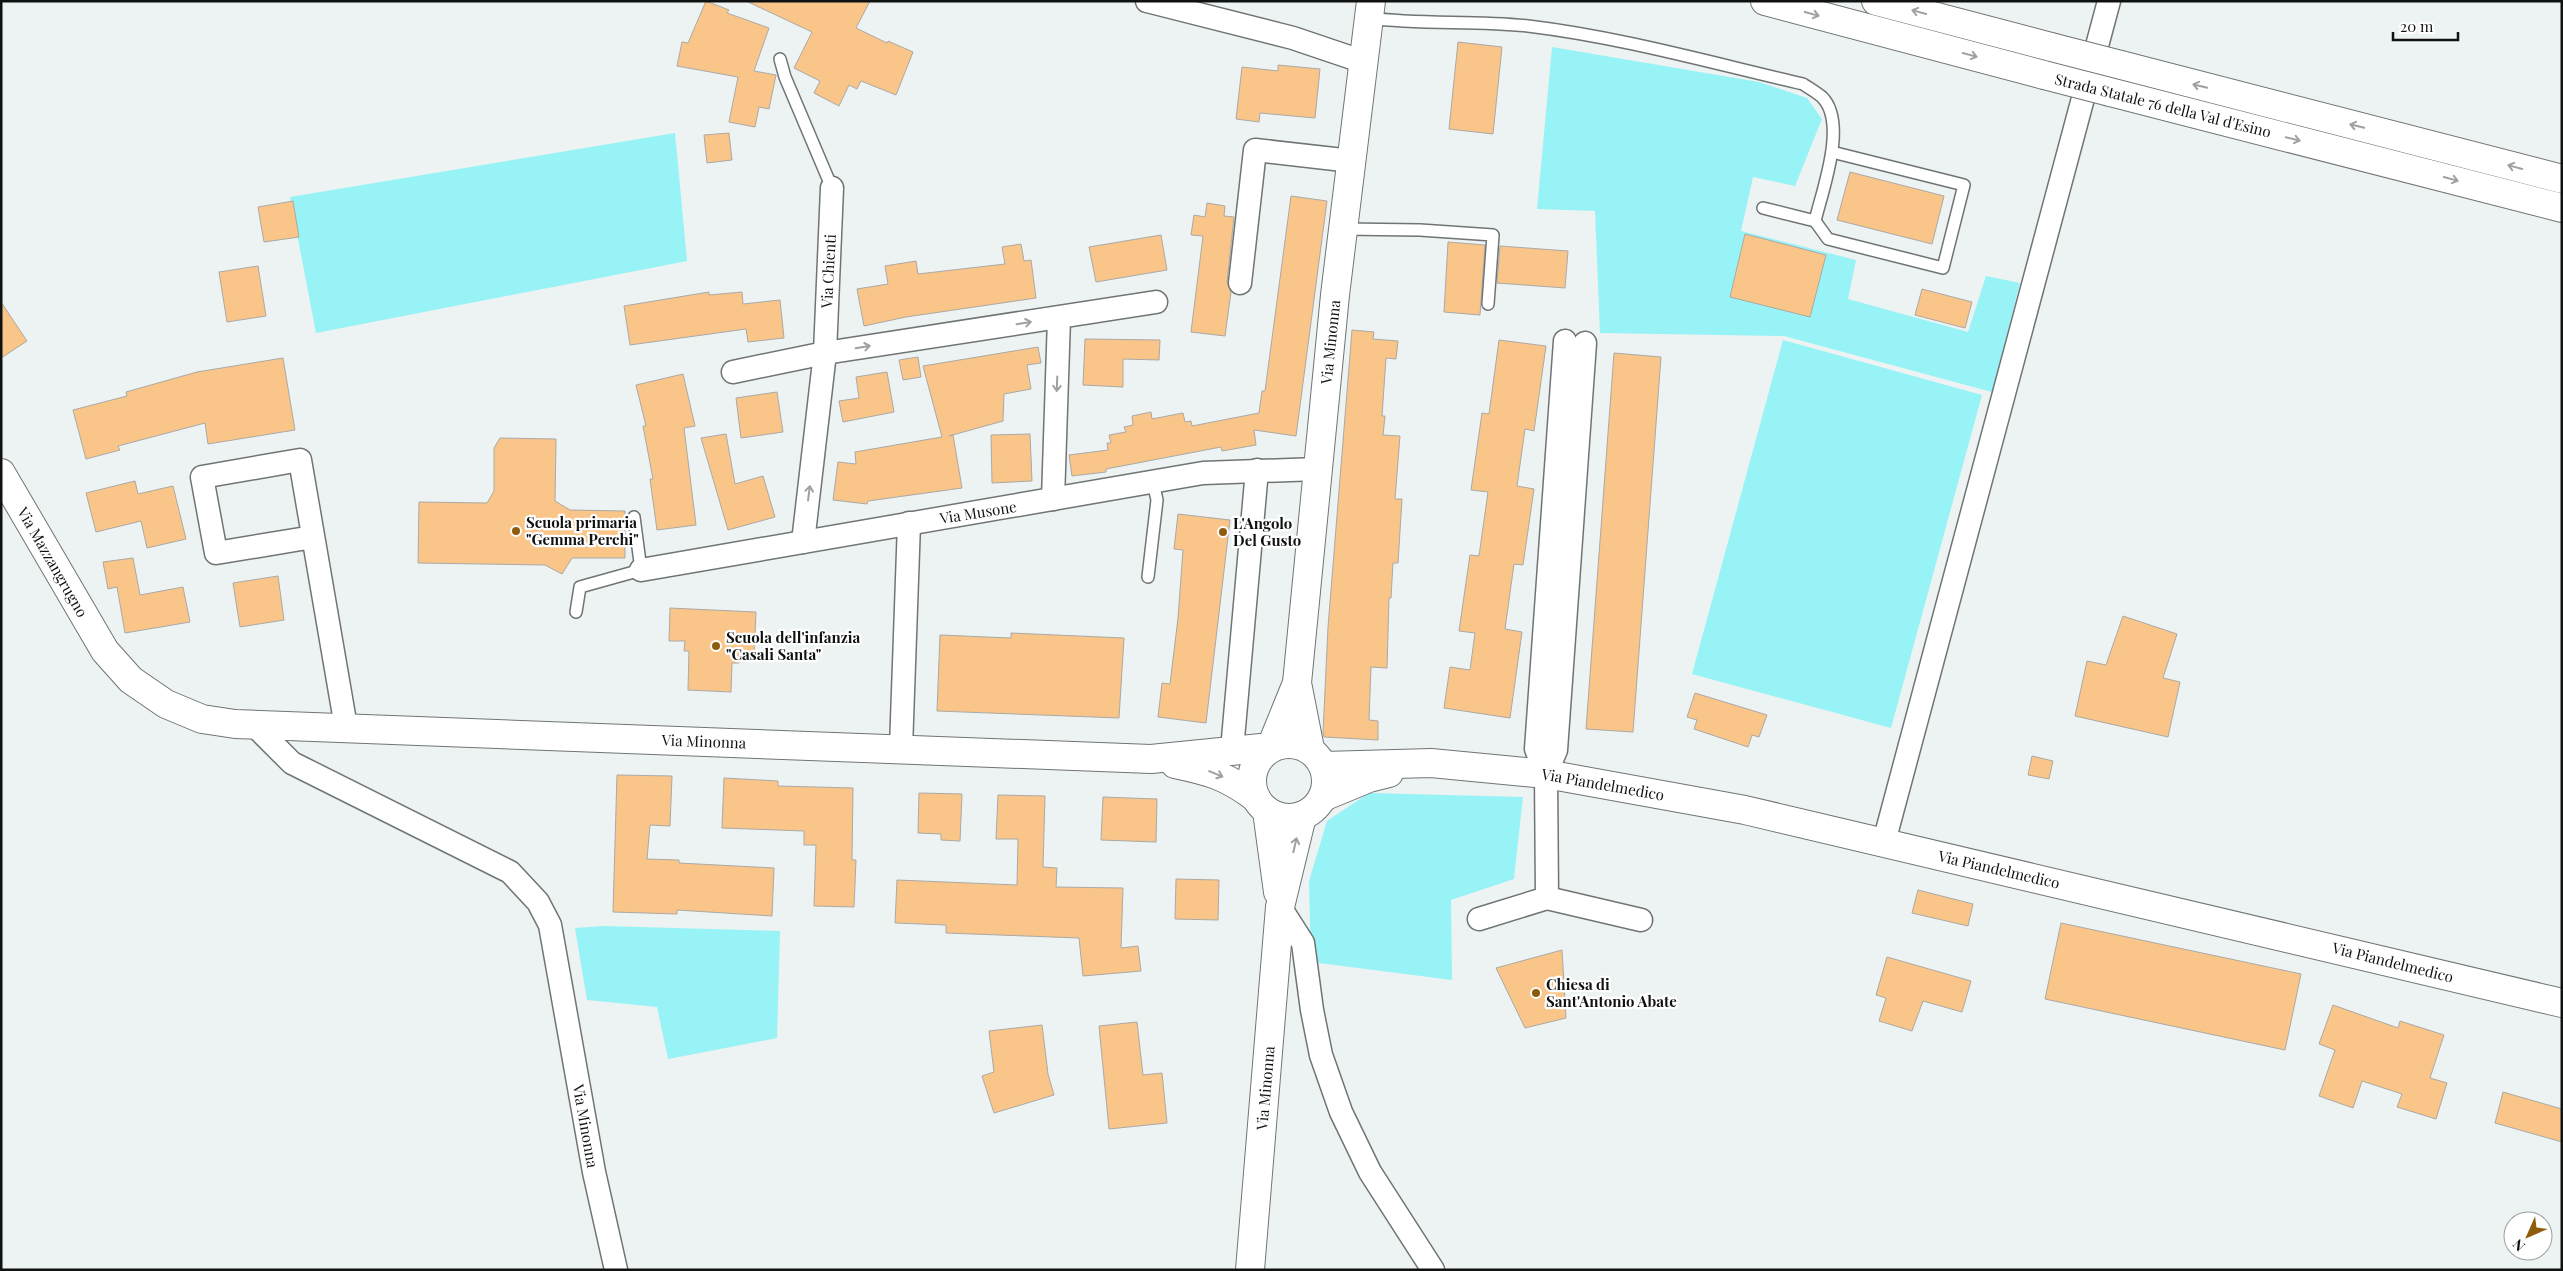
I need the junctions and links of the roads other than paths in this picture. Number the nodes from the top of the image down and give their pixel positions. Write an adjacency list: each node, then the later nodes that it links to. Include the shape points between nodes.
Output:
1 (1147, 1): 7 (street, via 1293,38)
2 (1765, 1): 13 (main road, Strada Statale 76 della Val d'Esino, one-way to 13, bridge)
3 (1876, 1): 10 (main road, Strada Statale 76 della Val d'Esino, one-way to 3, bridge)
4 (2110, 1): 49 (street)
5 (1370, 10): 7 (main road, Via Minonna); 8 (lane, via 1398,22 1526,26 1591,36 1802,84 1823,98 1833,120)
6 (780, 59): 11 (lane)
7 (1364, 62): 9 (main road, Via Minonna)
8 (1832, 152): 14 (lane); 14 (lane, via 1964,185 1944,268 1828,239)
9 (1352, 161): 15 (main road, Via Minonna); 16 (street, via 1255,150)
10 (2562, 179)
11 (832, 188): 21 (street, Via Chienti)
12 (1763, 208): 14 (lane)
13 (2562, 208)
14 (1814, 222)
15 (1343, 229): 18 (lane, via 1493,235); 23 (main road, Via Minonna)
16 (1240, 283)
17 (1156, 302): 19 (street)
18 (1488, 304)
19 (1059, 318): 21 (street, one-way to 19); 27 (street, one-way to 27)
20 (1575, 342): 45 (street, via 1556,750)
21 (825, 353): 22 (street); 31 (street, Via Chienti, one-way to 21)
22 (733, 372)
23 (1317, 469): 24 (street, Via Musone); 36 (main road, Via Minonna)
24 (1257, 470): 26 (street, Via Musone); 41 (street)
25 (1, 473): 35 (main road, Via Mazzangrugno)
26 (1153, 482): 27 (street, Via Musone); 33 (lane, via 1156,500)
27 (1053, 499): 29 (street, Via Musone)
28 (634, 517): 32 (lane)
29 (908, 523): 31 (street, Via Musone); 40 (street)
30 (313, 537): 30 (street, via 300,460 202,477 216,553); 38 (street)
31 (803, 542): 32 (street, Via Musone)
32 (641, 570): 34 (lane, via 580,587)
33 (1148, 577)
34 (576, 612)
35 (105, 651): 37 (main road, Via Minonna, via 131,680 166,704 202,719)
36 (1297, 683): 39 (main road, Via Minonna); 42 (main road, Via Minonna)
37 (256, 726): 38 (main road, Via Minonna); 55 (street, Via Minonna, via 292,763 510,872 538,902 550,925 594,1172)
38 (346, 727): 40 (main road, Via Minonna)
39 (1271, 747): 41 (main road, Via Minonna); 42 (main road, Via Minonna, via 1291,743); 47 (main road, Via Minonna, via 1257,760 1253,769 1252,789)
40 (901, 748): 43 (main road, Via Minonna)
41 (1232, 750): 43 (main road, Via Minonna)
42 (1317, 758): 44 (main road, Via Piandelmedico); 46 (main road, Via Minonna, via 1326,777)
43 (1151, 759): 47 (main road, Via Minonna, one-way to 47, via 1214,772 1241,786)
44 (1431, 763): 45 (main road, Via Piandelmedico); 46 (main road, Via Piandelmedico, via 1369,778)
45 (1546, 774): 49 (main road, Via Piandelmedico, via 1745,810); 50 (street)
46 (1323, 797): 48 (main road, via 1318,805)
47 (1261, 805): 48 (main road, Via Minonna, via 1278,817); 51 (main road, Via Minonna)
48 (1302, 816): 51 (main road, Via Minonna, one-way to 48)
49 (1884, 842): 54 (main road, Via Piandelmedico)
50 (1548, 898): 52 (street); 53 (street)
51 (1280, 907): 56 (main road, Via Minonna); 57 (street, via 1302,943 1322,1055 1341,1112 1370,1172)
52 (1479, 919)
53 (1642, 920)
54 (2562, 1003)
55 (616, 1270)
56 (1250, 1270)
57 (1433, 1270)

